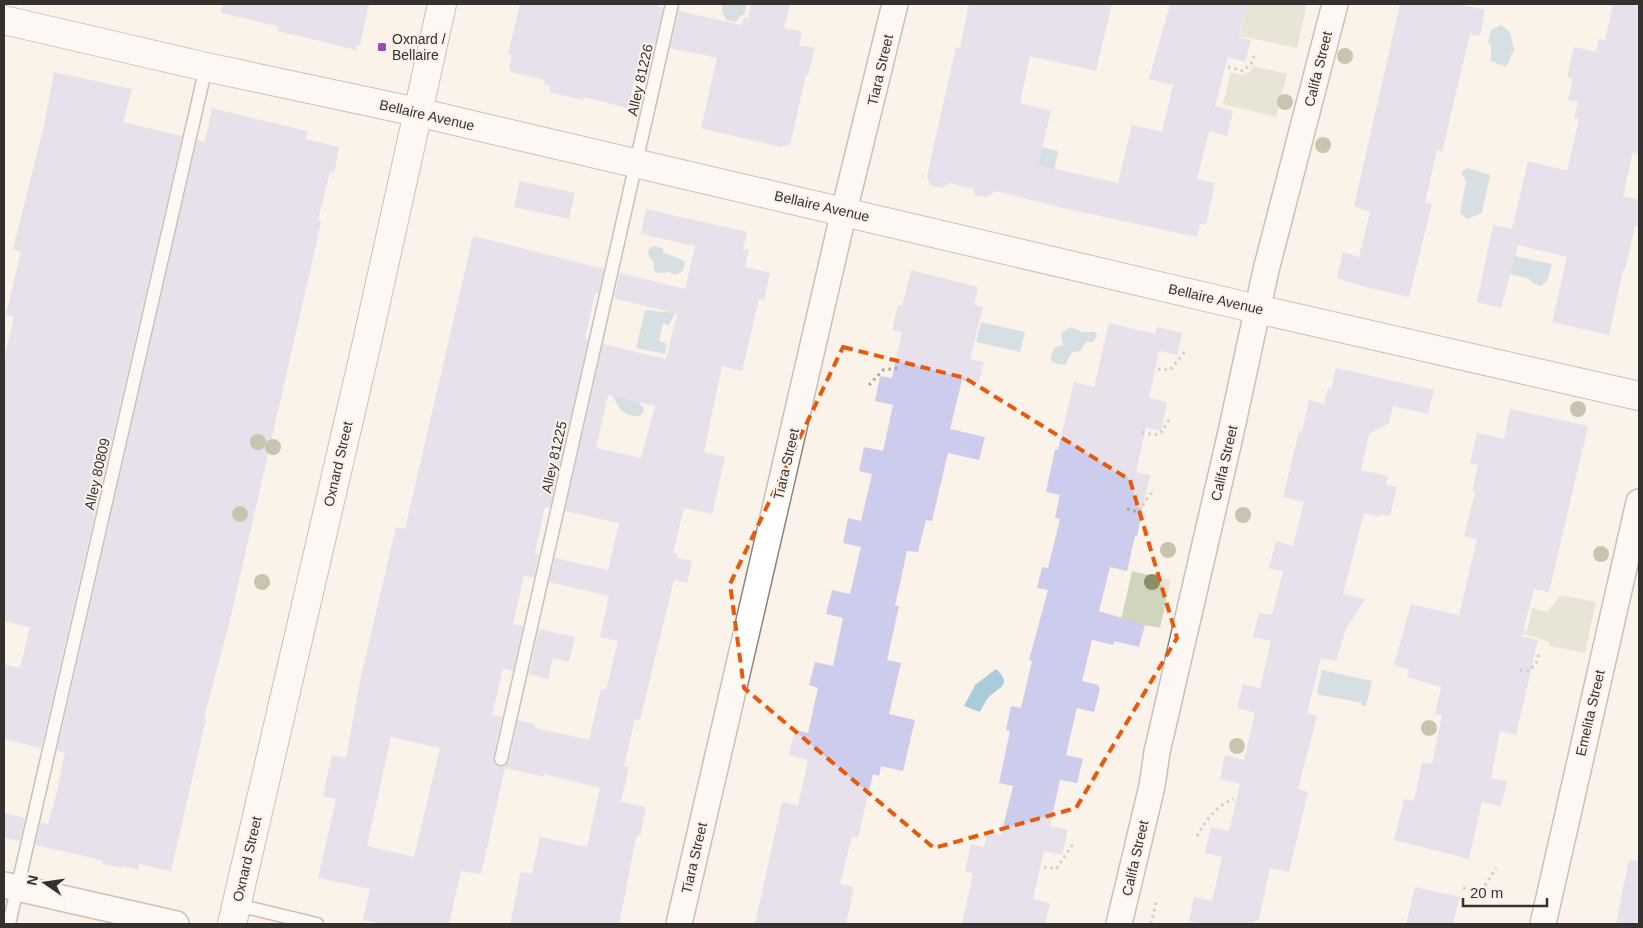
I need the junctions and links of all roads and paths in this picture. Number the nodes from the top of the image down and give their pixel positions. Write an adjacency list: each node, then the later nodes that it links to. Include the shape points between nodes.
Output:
1 (6, 4): 6 (street)
2 (442, 4): 11 (street, Oxnard Street)
3 (672, 4): 12 (lane, Alley 81226)
4 (895, 4): 13 (street, Tiara Street)
5 (1335, 4): 14 (street, Califa Street)
6 (4, 12)
7 (4, 20): 9 (street, Bellaire Avenue)
8 (1255, 53): 10 (path, via 1251,64 1243,71)
9 (206, 67): 11 (street, Bellaire Avenue); 33 (lane, Alley 80809)
10 (1228, 67)
11 (417, 112): 12 (street, Bellaire Avenue); 36 (street, Oxnard Street)
12 (637, 163): 13 (street, Bellaire Avenue); 27 (lane, Alley 81225)
13 (844, 211): 14 (street, Bellaire Avenue); 40 (street, Tiara Street)
14 (1258, 309): 19 (street, Bellaire Avenue); 41 (street, Califa Street)
15 (1187, 348): 17 (path, via 1170,370)
16 (900, 368): 18 (path, via 883,370)
17 (1158, 369)
18 (869, 386)
19 (1639, 396)
20 (1170, 418): 21 (path, via 1161,434)
21 (1142, 432)
22 (1154, 489): 24 (path, via 1138,512)
23 (1639, 502): 43 (street, Emelita Street)
24 (1127, 509)
25 (1539, 653): 26 (path, via 1532,669)
26 (1520, 670)
27 (501, 759)
28 (1234, 799): 29 (path, via 1209,816)
29 (1197, 836)
30 (1073, 844): 31 (path, via 1056,869)
31 (1044, 867)
32 (1496, 868): 34 (path, via 1481,892)
33 (11, 886): 37 (lane, Alley 80809); 38 (street)
34 (1463, 888)
35 (1156, 902): 42 (path)
36 (234, 915): 39 (lane)
37 (9, 924)
38 (176, 924)
39 (317, 924)
40 (679, 924)
41 (1119, 924)
42 (1151, 924)
43 (1543, 924)

